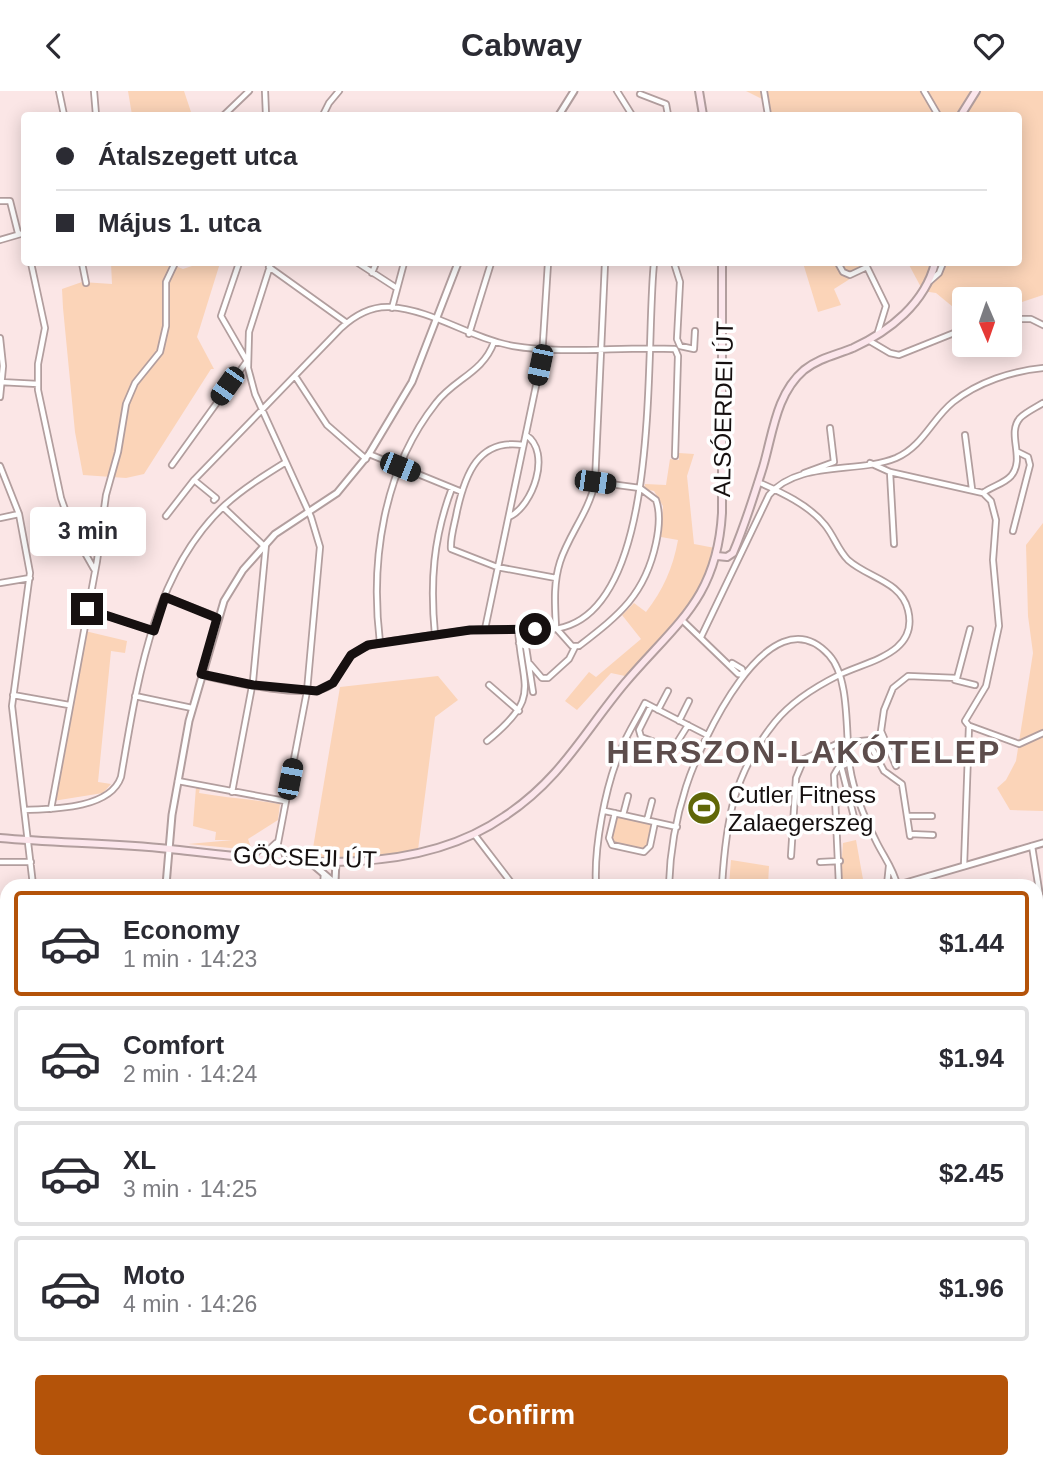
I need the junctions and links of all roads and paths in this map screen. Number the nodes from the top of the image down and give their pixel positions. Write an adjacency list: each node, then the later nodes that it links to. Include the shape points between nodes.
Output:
1 (59, 91): 14 (street)
2 (94, 91): 15 (street)
3 (249, 91): 16 (street)
4 (264, 91): 17 (street)
5 (339, 91): 18 (street)
6 (574, 91): 19 (street)
7 (617, 91): 13 (street)
8 (699, 91): 23 (main road)
9 (764, 91): 24 (street)
10 (924, 91): 25 (street)
11 (976, 91): 26 (main road)
12 (640, 95): 22 (street, via 666,104)
13 (626, 106): 20 (street); 21 (street)
14 (63, 112)
15 (96, 112)
16 (227, 112)
17 (267, 112)
18 (324, 112)
19 (561, 112)
20 (624, 112)
21 (630, 112)
22 (667, 112)
23 (702, 112)
24 (768, 112)
25 (936, 112)
26 (963, 112)
27 (0, 201): 28 (street, via 10,201)
28 (18, 233): 29 (street)
29 (0, 240)
30 (32, 266): 73 (street, via 45,328)
31 (83, 266): 52 (street)
32 (174, 266): 111 (street, via 166,282 166,326 160,352 135,383 126,404)
33 (238, 266): 69 (street, via 221,314)
34 (270, 266): 69 (street, via 249,332)
35 (271, 266): 57 (street)
36 (363, 266): 50 (street)
37 (375, 266): 50 (street)
38 (403, 266): 53 (street)
39 (457, 266): 55 (street)
40 (490, 266): 61 (street)
41 (548, 266): 68 (street)
42 (604, 266): 67 (street)
43 (654, 266): 66 (street)
44 (675, 266): 59 (street, via 680,277 677,339 682,347 694,349)
45 (722, 266): 110 (main road, ALSÓERDEI ÚT, via 722,513)
46 (840, 266): 49 (street, via 850,275)
47 (934, 266): 51 (main road)
48 (942, 266): 51 (street)
49 (867, 267): 60 (street, via 886,306)
50 (372, 272): 53 (street)
51 (930, 281): 60 (main road, via 915,305)
52 (86, 283)
53 (395, 287): 54 (street)
54 (392, 307): 55 (street); 57 (street, via 367,311)
55 (436, 319): 61 (street); 82 (street, via 412,382)
56 (1022, 319): 58 (street)
57 (347, 323): 71 (street)
58 (1043, 325)
59 (695, 331)
60 (878, 333): 64 (main road)
61 (469, 334): 65 (street)
62 (952, 334): 64 (street, via 899,355)
63 (0, 338): 72 (street)
64 (867, 339): 93 (main road, via 820,359 792,383 780,405)
65 (494, 342): 68 (street); 88 (street, via 476,371 437,401)
66 (649, 348): 67 (street); 83 (street, via 678,353); 95 (street)
67 (601, 349): 68 (street); 92 (street)
68 (542, 350): 78 (street)
69 (247, 361): 76 (street); 86 (street)
70 (1043, 368): 85 (street, via 983,384 953,403 906,451)
71 (295, 376): 76 (street); 82 (street, via 322,420)
72 (1, 382): 73 (street); 74 (street)
73 (38, 384): 111 (street, via 61,498 73,532)
74 (0, 397)
75 (1043, 403): 81 (street, via 1017,422)
76 (263, 408): 84 (street); 91 (street)
77 (830, 428): 90 (street, via 835,462)
78 (525, 435): 80 (street); 105 (street, via 533,443 537,475 524,504)
79 (965, 435): 97 (street)
80 (523, 445): 98 (street, via 496,447 481,456 467,473); 105 (street)
81 (1018, 452): 99 (street, via 1012,475); 107 (street, via 1028,457 1030,465)
82 (368, 456): 88 (street); 102 (street, via 337,493)
83 (675, 456)
84 (286, 462): 101 (street); 102 (street)
85 (870, 463): 89 (street); 90 (street)
86 (172, 465)
87 (0, 466): 103 (street)
88 (400, 467): 94 (street); 127 (street, via 378,555 375,591)
89 (890, 472): 97 (street); 108 (street)
90 (803, 474): 96 (street)
91 (194, 480): 100 (street); 104 (street)
92 (595, 482): 95 (street); 114 (street)
93 (758, 482): 96 (street); 110 (main road, GÖCSEJI ÚT, via 733,553)
94 (452, 488): 98 (street); 125 (street, via 433,558)
95 (640, 488): 120 (street, via 623,559 607,590 585,616); 129 (street, via 656,500 659,521 646,579 617,615)
96 (774, 489): 126 (street); 133 (street, via 816,515 848,560 892,586 906,604 909,624 896,650)
97 (972, 489): 99 (street)
98 (461, 492): 112 (street, via 450,549)
99 (983, 493): 151 (street, via 991,501 996,520 993,560 999,626 986,686 965,720)
100 (214, 500)
101 (223, 507): 109 (street); 116 (street, via 187,553)
102 (308, 511): 109 (street); 138 (street, via 320,551)
103 (19, 514): 106 (street); 113 (street)
104 (166, 516)
105 (508, 517): 112 (street)
106 (0, 519)
107 (1013, 531)
108 (894, 544)
109 (264, 545): 118 (street, via 236,579); 135 (street, via 267,555)
110 (717, 556): 119 (main road, GÖCSEJI ÚT, via 704,589)
111 (95, 567): 117 (street)
112 (497, 567): 114 (street); 121 (street)
113 (30, 578): 115 (street); 141 (street)
114 (556, 578): 120 (street)
115 (0, 583)
116 (165, 597): 118 (street); 124 (street)
117 (87, 609): 124 (street); 144 (street)
118 (217, 618): 131 (street)
119 (682, 620): 126 (street); 179 (main road, GÖCSEJI ÚT, via 626,682 567,762 512,812)
120 (556, 628): 122 (street); 129 (street)
121 (485, 629): 122 (street); 125 (street)
122 (518, 629): 128 (street)
123 (970, 629): 134 (street)
124 (154, 631): 142 (street)
125 (435, 635): 127 (street)
126 (701, 637): 132 (street, via 738,674)
127 (380, 643): 138 (street, via 351,655 330,685)
128 (519, 643): 130 (street, via 526,645); 148 (street, via 526,692)
129 (575, 647): 130 (street, via 548,678 542,678)
130 (530, 664): 140 (street)
131 (201, 674): 135 (street); 146 (street)
132 (744, 674): 133 (street, via 773,648 794,641 820,647); 153 (street)
133 (840, 674): 157 (street); 207 (street, via 786,710 743,770 728,822)
134 (955, 680): 137 (street); 154 (street, via 914,675 901,680 884,710)
135 (253, 685): 138 (street); 162 (street)
136 (489, 685): 148 (street)
137 (975, 685)
138 (307, 691): 164 (street)
139 (668, 691): 147 (street)
140 (533, 692)
141 (13, 695): 144 (street); 167 (street)
142 (135, 696): 146 (street); 166 (street, via 116,789 102,798)
143 (689, 701): 149 (street)
144 (69, 705): 166 (street)
145 (651, 706): 147 (street); 150 (street, via 639,730 641,737 673,750); 168 (street, via 645,703 620,751)
146 (192, 708): 161 (street)
147 (658, 710): 149 (street)
148 (519, 712): 155 (street)
149 (679, 721): 150 (street)
150 (688, 725): 153 (street)
151 (969, 726): 152 (street, via 1019,744); 197 (street)
152 (1043, 733)
153 (708, 735): 175 (street, via 685,789)
154 (883, 739): 156 (street); 160 (street)
155 (487, 741)
156 (868, 741): 157 (street); 171 (street, via 884,772 902,784)
157 (847, 742): 158 (street); 188 (street, via 816,751 798,768)
158 (849, 763): 159 (street); 176 (street)
159 (841, 765): 176 (street, via 856,825); 195 (street, via 834,775)
160 (896, 766)
161 (178, 781): 162 (street); 186 (street)
162 (232, 792): 164 (street)
163 (628, 796): 170 (street)
164 (285, 801): 182 (street)
165 (652, 801): 173 (street)
166 (51, 809): 167 (street)
167 (24, 810): 183 (street)
168 (605, 811): 169 (street); 177 (street)
169 (615, 813): 170 (street); 178 (street)
170 (623, 815): 173 (street)
171 (908, 816): 172 (street); 180 (street, via 910,835)
172 (932, 816)
173 (647, 820): 174 (street)
174 (655, 822): 175 (street); 178 (street, via 650,846 644,852 612,845)
175 (677, 827): 206 (street)
176 (871, 830): 196 (street)
177 (601, 831): 178 (street); 205 (street)
178 (611, 832)
179 (474, 834): 191 (main road, GÖCSEJI ÚT, via 410,856); 204 (street)
180 (933, 835)
181 (0, 838): 183 (main road, GÖCSEJI ÚT)
182 (278, 839): 187 (street); 189 (street)
183 (29, 841): 186 (main road, GÖCSEJI ÚT); 193 (street)
184 (1043, 843): 185 (street)
185 (1032, 846): 197 (street); 212 (street)
186 (168, 849): 187 (main road, GÖCSEJI ÚT); 200 (street)
187 (262, 856): 189 (main road, GÖCSEJI ÚT)
188 (791, 856)
189 (279, 858): 190 (main road, GÖCSEJI ÚT)
190 (308, 860): 191 (main road, GÖCSEJI ÚT); 198 (street)
191 (336, 861): 203 (street)
192 (0, 862): 193 (street)
193 (32, 862): 199 (street)
194 (820, 862): 195 (street)
195 (840, 862): 208 (street)
196 (890, 865): 209 (street); 210 (street)
197 (964, 866): 211 (street)
198 (323, 870): 201 (street); 202 (street)
199 (33, 879)
200 (166, 879)
201 (323, 879)
202 (331, 879)
203 (336, 879)
204 (508, 879)
205 (597, 879)
206 (670, 879)
207 (723, 879)
208 (839, 879)
209 (888, 879)
210 (896, 879)
211 (919, 879)
212 (1038, 879)

